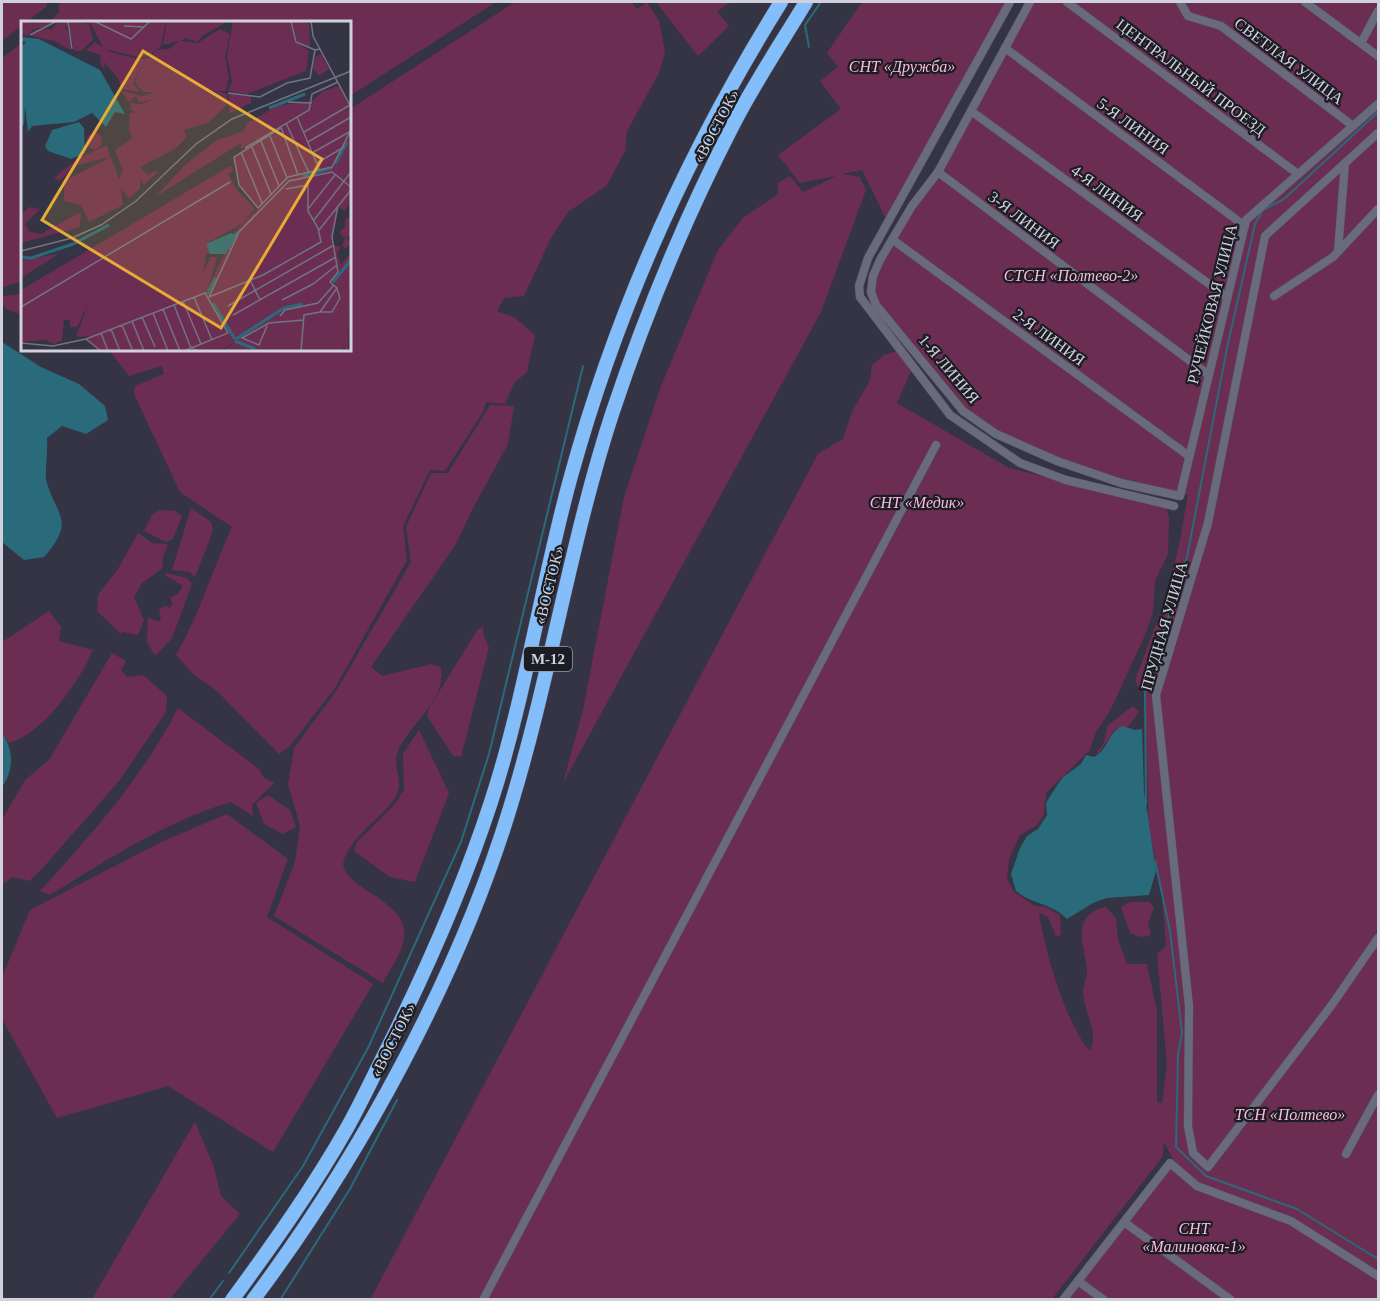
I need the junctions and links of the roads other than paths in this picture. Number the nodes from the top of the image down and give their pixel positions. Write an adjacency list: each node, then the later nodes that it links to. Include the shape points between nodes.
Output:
1 (781, 2): 36 (highway, «ВОСТОК» / М-12, via 730,83 673,196 614,343 571,476 512,734 465,876 411,1000 348,1126 309,1191)
2 (806, 2): 37 (highway, «ВОСТОК» / М-12, via 735,121 682,229 637,344 590,486 509,812 457,949 346,1165)
3 (1010, 2): 29 (street, via 868,258 859,286 860,297 950,415 1020,463 1066,480)
4 (1030, 2): 10 (street, 1-Я ЛИНИЯ)
5 (1067, 2): 18 (street, ЦЕНТРАЛЬНЫЙ ПРОЕЗД)
6 (1180, 2): 14 (street, СВЕТЛАЯ УЛИЦА, via 1188,16 1221,26)
7 (1305, 2): 9 (street)
8 (1378, 10): 9 (street)
9 (1361, 43): 11 (street)
10 (1005, 48): 13 (street, 1-Я ЛИНИЯ); 20 (street, 5-Я ЛИНИЯ)
11 (1378, 56)
12 (1378, 104): 14 (street, РУЧЕЙКОВАЯ УЛИЦА)
13 (971, 111): 17 (street, 1-Я ЛИНИЯ); 24 (street, 4-Я ЛИНИЯ)
14 (1353, 126): 18 (street, РУЧЕЙКОВАЯ УЛИЦА)
15 (1378, 133): 16 (street, ПРУДНАЯ УЛИЦА)
16 (1345, 163): 22 (street); 30 (street, ПРУДНАЯ УЛИЦА, via 1265,236 1208,523 1156,694 1189,1006 1188,1126 1193,1153 1208,1167)
17 (938, 172): 21 (street, 1-Я ЛИНИЯ); 25 (street, 3-Я ЛИНИЯ)
18 (1298, 174): 20 (street, РУЧЕЙКОВАЯ УЛИЦА, via 1246,220)
19 (1378, 209): 22 (street)
20 (1245, 226): 24 (street, РУЧЕЙКОВАЯ УЛИЦА)
21 (893, 240): 27 (street, 2-Я ЛИНИЯ); 28 (street, 1-Я ЛИНИЯ, via 873,276 871,292 876,305 963,411 1030,452 1121,483)
22 (1338, 251): 23 (street)
23 (1274, 296)
24 (1227, 297): 25 (street, РУЧЕЙКОВАЯ УЛИЦА)
25 (1209, 375): 27 (street, РУЧЕЙКОВАЯ УЛИЦА)
26 (936, 445): 38 (street)
27 (1189, 456): 28 (street, РУЧЕЙКОВАЯ УЛИЦА)
28 (1180, 496)
29 (1174, 506)
30 (1378, 938)
31 (1378, 1095): 32 (street)
32 (1346, 1154)
33 (1124, 1222): 34 (street, via 1170,1163 1197,1186 1291,1221); 35 (street); 41 (street)
34 (1378, 1275)
35 (1078, 1281): 39 (street); 40 (street)
36 (232, 1299)
37 (253, 1299)
38 (483, 1299)
39 (1063, 1299)
40 (1104, 1299)
41 (1231, 1299)

